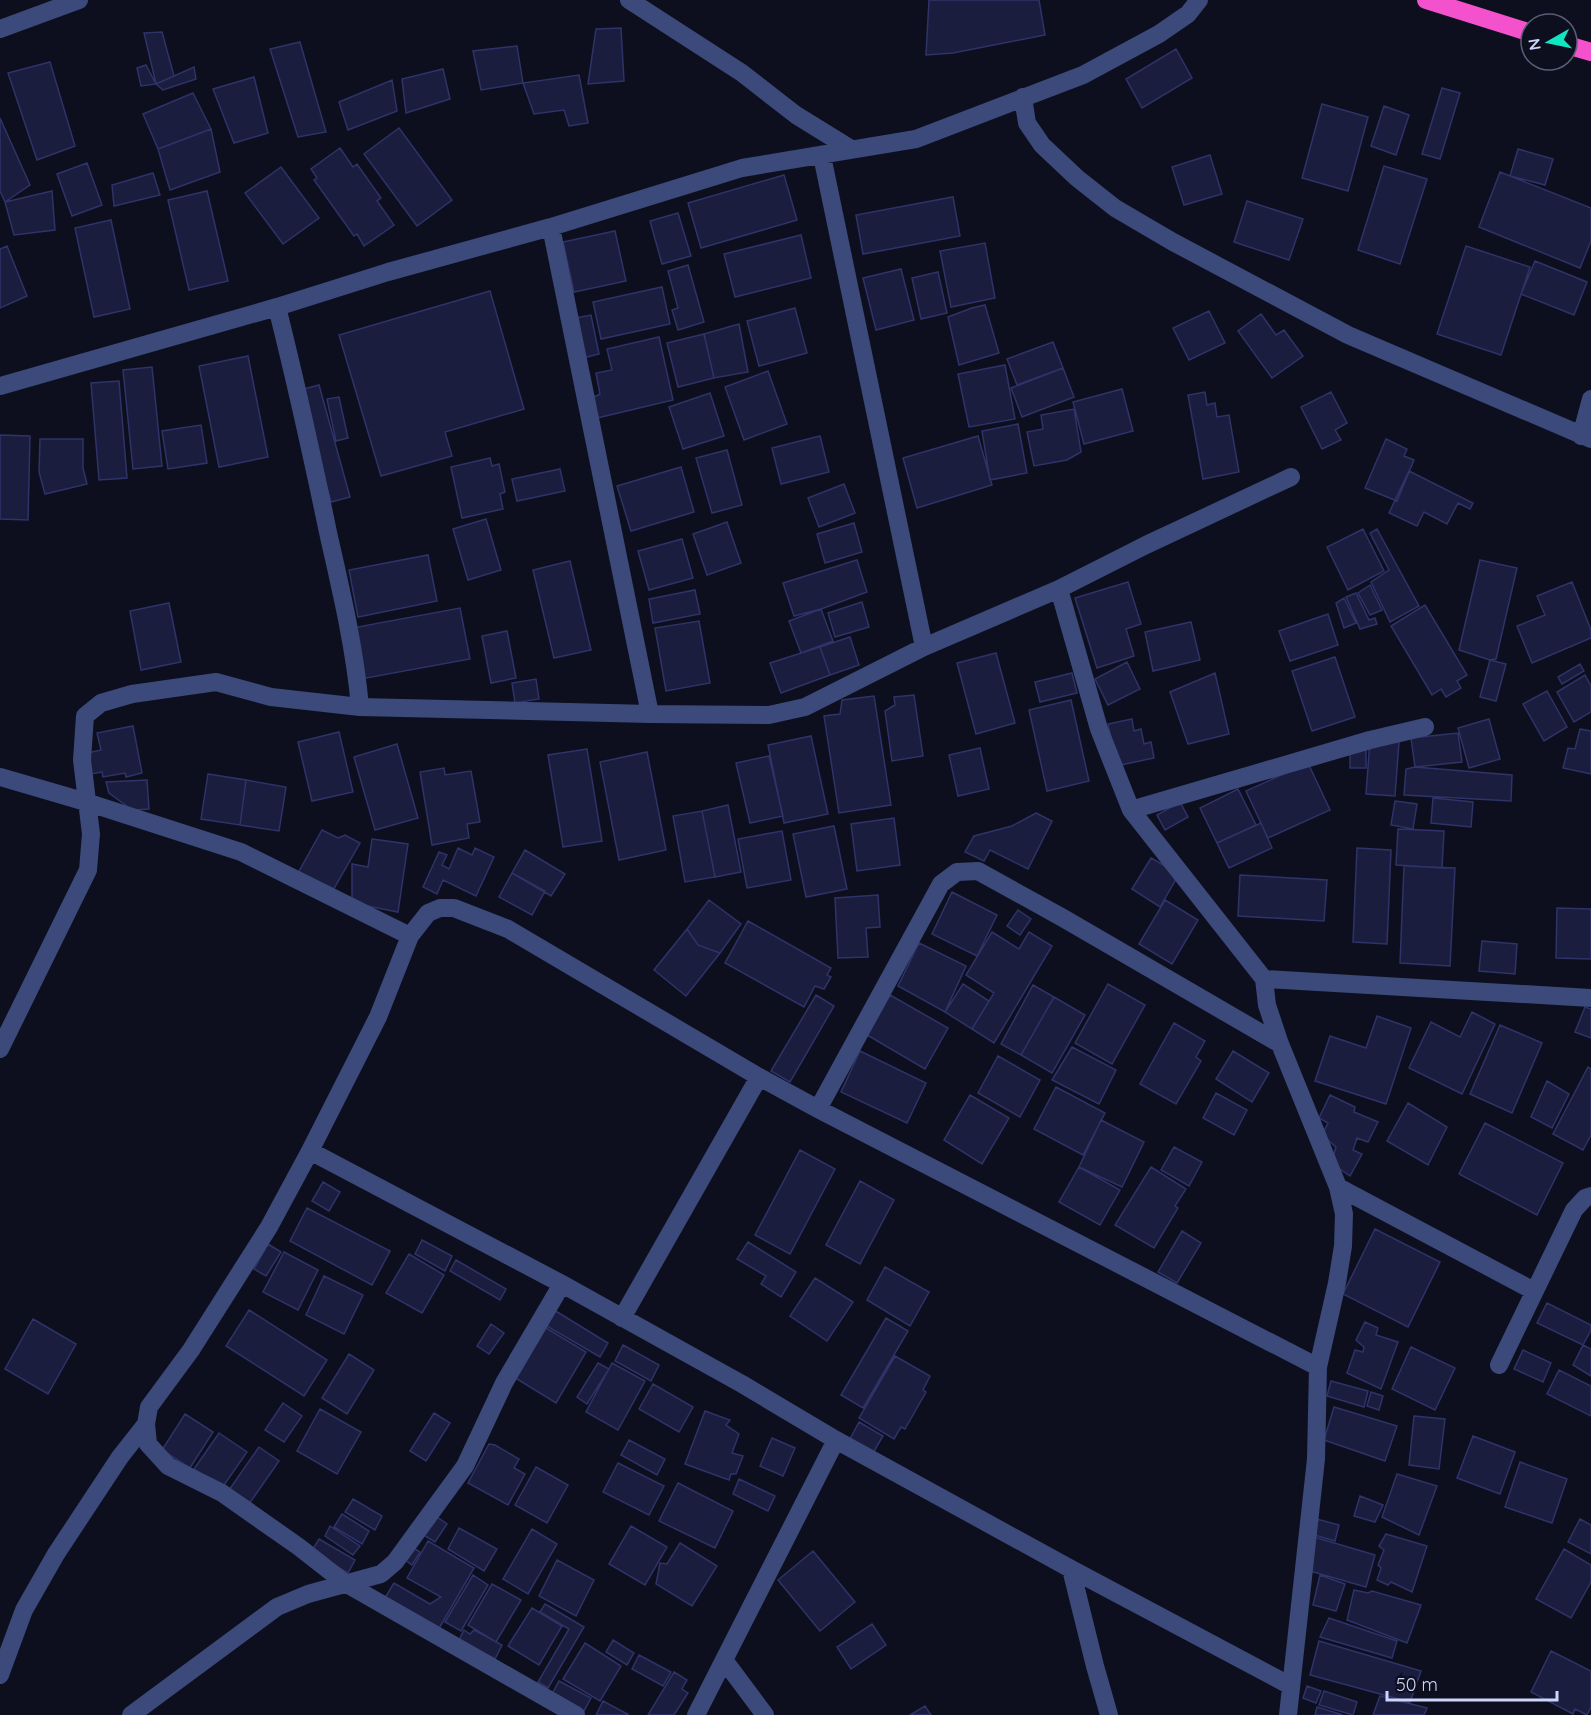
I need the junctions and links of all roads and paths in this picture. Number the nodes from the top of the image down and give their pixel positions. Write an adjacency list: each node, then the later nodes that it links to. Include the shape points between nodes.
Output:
1 (79, 0): 5 (street)
2 (630, 0): 8 (street)
3 (1199, 0): 7 (street, via 1188,14 1150,39 1083,75)
4 (1426, 0): 6 (highway)
5 (0, 28)
6 (1519, 29)
7 (1023, 97): 8 (street, via 916,139); 14 (street, via 1027,123 1041,145 1115,208 1348,334)
8 (851, 149): 9 (street)
9 (822, 156): 10 (street, via 742,168); 17 (street)
10 (550, 227): 11 (street); 19 (street)
11 (277, 307): 12 (street); 18 (street, via 349,628)
12 (0, 386)
13 (1591, 399): 14 (street)
14 (1586, 438)
15 (1291, 477): 16 (street)
16 (1059, 589): 17 (street); 23 (street, via 1099,729)
17 (924, 647): 19 (street, via 805,707 769,715)
18 (360, 707): 19 (street); 22 (street, via 271,697 216,682 132,694 100,703 85,716 82,760)
19 (651, 714)
20 (1425, 727): 23 (street)
21 (0, 777): 22 (street)
22 (86, 802): 24 (street, via 242,852); 28 (street, via 91,834 88,870)
23 (1131, 810): 25 (street)
24 (410, 936): 29 (street, via 428,913 440,908 454,908 497,924); 31 (street, via 378,1017)
25 (1264, 979): 26 (street); 27 (street, via 1267,1005)
26 (1591, 998)
27 (1280, 1044): 30 (street, via 978,871 957,872 941,884); 32 (street)
28 (0, 1049)
29 (759, 1077): 30 (street); 36 (street)
30 (818, 1109): 38 (street)
31 (310, 1151): 34 (street); 39 (street, via 235,1282 149,1407)
32 (1338, 1187): 35 (street); 38 (street, via 1344,1214 1343,1246)
33 (1591, 1196): 35 (street, via 1574,1210)
34 (562, 1284): 36 (street); 42 (street, via 504,1383 465,1466 395,1562 381,1574)
35 (1534, 1291): 37 (street)
36 (622, 1318): 40 (street)
37 (1499, 1365)
38 (1318, 1367): 45 (street, via 1316,1460)
39 (146, 1424): 42 (street, via 148,1444 168,1466 222,1493); 44 (street, via 56,1554 24,1610)
40 (836, 1440): 41 (street); 43 (street)
41 (1071, 1569): 45 (street); 50 (street)
42 (345, 1583): 46 (street, via 277,1607); 47 (street)
43 (724, 1660): 48 (street); 49 (street)
44 (0, 1675)
45 (1291, 1686): 51 (street)
46 (131, 1715)
47 (576, 1715)
48 (696, 1715)
49 (765, 1715)
50 (1109, 1715)
51 (1288, 1715)

